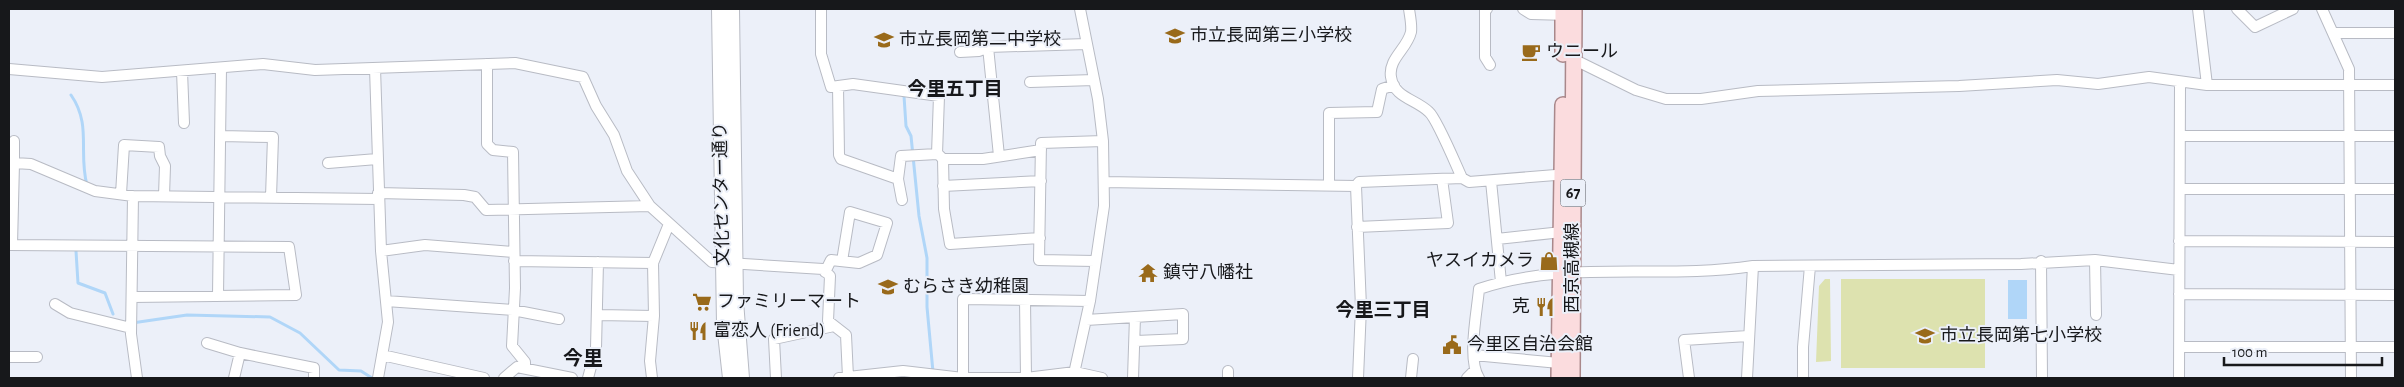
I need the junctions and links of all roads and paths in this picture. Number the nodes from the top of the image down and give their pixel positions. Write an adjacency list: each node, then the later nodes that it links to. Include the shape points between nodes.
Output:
1 (719, 9): 87 (street, 文化センター通り)
2 (732, 9): 87 (street, 文化センター通り)
3 (821, 9): 32 (street, via 821,54 831,87)
4 (1080, 9): 15 (street)
5 (1409, 9): 28 (street, via 1411,31 1406,45 1393,61 1390,75)
6 (1487, 9): 20 (street, via 1485,57)
7 (1523, 9): 12 (street, via 1531,14)
8 (2198, 9): 29 (street)
9 (2237, 9): 10 (street, via 2255,27)
10 (2293, 9)
11 (2322, 9): 13 (street)
12 (1569, 12): 18 (main road, 西京高槻線 / 67); 46 (main road, 西京高槻線 / 67)
13 (2333, 33): 14 (street); 30 (street, via 2349,69)
14 (2395, 33)
15 (1087, 44): 16 (street); 25 (street)
16 (988, 47): 17 (street); 42 (street)
17 (960, 52)
18 (1573, 60): 27 (street, via 1636,90 1666,99 1701,99 1758,91 2057,80 2098,84 2149,77); 46 (main road, 西京高槻線 / 67)
19 (486, 64): 23 (street); 66 (street, via 515,63 583,77 614,135 627,171); 67 (street, via 487,144 493,150 513,152)
20 (1490, 64)
21 (9, 68): 24 (street, via 102,77)
22 (221, 68): 23 (street, via 263,64 315,70); 24 (street); 34 (street)
23 (375, 68): 43 (street)
24 (182, 71): 33 (street)
25 (1094, 80): 26 (street); 39 (street)
26 (1030, 82)
27 (2180, 82): 29 (street); 35 (street)
28 (1394, 85): 47 (street, via 1407,99 1430,112); 54 (street, via 1382,89 1377,112 1329,113)
29 (2207, 85): 30 (street)
30 (2349, 85): 31 (street); 36 (street)
31 (2395, 85)
32 (838, 86): 41 (street, via 853,84 939,96); 48 (street, via 841,159)
33 (184, 123)
34 (221, 136): 62 (street); 64 (street, via 273,137)
35 (2180, 136): 36 (street); 56 (street)
36 (2349, 136): 37 (street); 57 (street)
37 (2395, 136)
38 (14, 141): 44 (street)
39 (1103, 141): 40 (street, via 1041,143); 52 (street)
40 (1041, 150): 42 (street); 50 (street)
41 (940, 156): 42 (street); 48 (street, via 900,156); 53 (street)
42 (999, 156)
43 (378, 159): 45 (street); 63 (street)
44 (14, 163): 59 (street, via 31,164 95,191); 76 (street)
45 (328, 163)
46 (1568, 174): 51 (street); 70 (main road, 西京高槻線 / 67); 92 (main road, 西京高槻線 / 67)
47 (1462, 178): 49 (street); 51 (street, via 1469,182)
48 (898, 179): 65 (street)
49 (1442, 179): 55 (street, via 1359,182); 69 (street, via 1448,223)
50 (1041, 181): 53 (street); 71 (street)
51 (1491, 181): 72 (street)
52 (1104, 182): 54 (street); 83 (street)
53 (944, 186): 71 (street, via 950,244)
54 (1330, 186): 55 (street)
55 (1356, 186): 69 (street)
56 (2180, 189): 57 (street); 73 (street)
57 (2351, 189): 58 (street); 75 (street)
58 (2395, 189)
59 (121, 194): 60 (street); 61 (street, via 124,145 159,147 166,166)
60 (132, 196): 61 (street); 77 (street)
61 (164, 196): 62 (street)
62 (220, 196): 64 (street); 78 (street)
63 (379, 196): 64 (street); 67 (street, via 464,195 475,197 486,210); 79 (street)
64 (271, 197)
65 (902, 200)
66 (650, 206): 67 (street); 68 (street)
67 (514, 210): 80 (street)
68 (669, 224): 86 (street); 87 (street, via 712,262)
69 (1358, 227): 146 (street, via 1361,307)
70 (1562, 232): 72 (street); 92 (main road, 西京高槻線 / 67)
71 (1040, 238): 83 (street, via 1039,260)
72 (1497, 240): 93 (street)
73 (2180, 241): 75 (street); 90 (street)
74 (2395, 242): 75 (street)
75 (2350, 243): 95 (street)
76 (10, 244): 77 (street)
77 (132, 245): 78 (street); 98 (street)
78 (220, 246): 97 (street); 97 (street, via 289,247 296,295)
79 (381, 251): 80 (street, via 426,245); 100 (street)
80 (514, 256): 84 (street); 103 (street)
81 (2095, 260): 85 (street); 90 (street); 105 (street)
82 (842, 261): 82 (street, via 859,263 877,255 887,223 850,212); 91 (street, via 831,260)
83 (1096, 261): 101 (street)
84 (598, 262): 86 (street); 104 (street)
85 (2041, 262): 89 (street); 153 (street)
86 (653, 263): 106 (street)
87 (730, 264): 91 (street, via 823,269); 139 (street, 文化センター通り, via 724,324); 140 (street, 文化センター通り)
88 (1752, 266): 89 (street); 92 (street, via 1720,271); 112 (street)
89 (1810, 266): 152 (street)
90 (2179, 270): 94 (street)
91 (825, 272): 110 (street, via 830,276 828,321)
92 (1567, 272): 93 (street); 124 (main road, 西京高槻線 / 67); 149 (main road, 西京高槻線 / 67)
93 (1501, 282): 120 (street, via 1479,289)
94 (2179, 294): 95 (street); 115 (street)
95 (2350, 295): 96 (street); 117 (street)
96 (2395, 295)
97 (218, 296): 98 (street)
98 (132, 297): 111 (street)
99 (1025, 300): 101 (street); 142 (street, via 964,299); 143 (street)
100 (386, 301): 103 (street); 119 (street, via 388,322)
101 (1090, 301): 109 (street)
102 (54, 304): 111 (street, via 70,313)
103 (513, 310): 108 (street); 125 (street, via 512,346)
104 (598, 315): 106 (street); 137 (street, via 596,348)
105 (2096, 315)
106 (654, 316): 138 (street, via 650,360)
107 (1135, 317): 109 (street); 113 (street); 113 (street, via 1183,314 1183,339)
108 (559, 319)
109 (1086, 320): 126 (street)
110 (834, 326): 129 (street, via 846,335); 141 (street, via 774,339)
111 (131, 328): 130 (street)
112 (1748, 336): 150 (street, via 1684,340); 151 (street)
113 (1136, 341): 145 (street)
114 (207, 343): 118 (street)
115 (2179, 347): 117 (street); 154 (street)
116 (2395, 347): 117 (street)
117 (2350, 348): 155 (street)
118 (240, 352): 131 (street); 132 (street, via 314,368)
119 (382, 355): 133 (street); 134 (street)
120 (1474, 355): 124 (street); 128 (street)
121 (9, 356): 122 (street)
122 (37, 357)
123 (1413, 359): 147 (street)
124 (1559, 363): 148 (main road, 西京高槻線 / 67)
125 (526, 368): 127 (street); 135 (street, via 517,367)
126 (1074, 375): 143 (street); 144 (street)
127 (546, 376): 136 (street)
128 (1473, 376)
129 (850, 377): 142 (street, via 903,371)
130 (137, 378)
131 (234, 378)
132 (314, 378)
133 (378, 378)
134 (484, 378)
135 (504, 378)
136 (572, 378)
137 (588, 378)
138 (652, 378)
139 (730, 378)
140 (742, 378)
141 (776, 378)
142 (963, 378): 143 (street)
143 (1026, 378)
144 (1102, 378)
145 (1132, 378)
146 (1358, 378)
147 (1411, 378)
148 (1559, 378)
149 (1572, 378)
150 (1689, 378)
151 (1747, 378)
152 (1803, 378)
153 (2042, 378)
154 (2179, 378)
155 (2351, 378)

